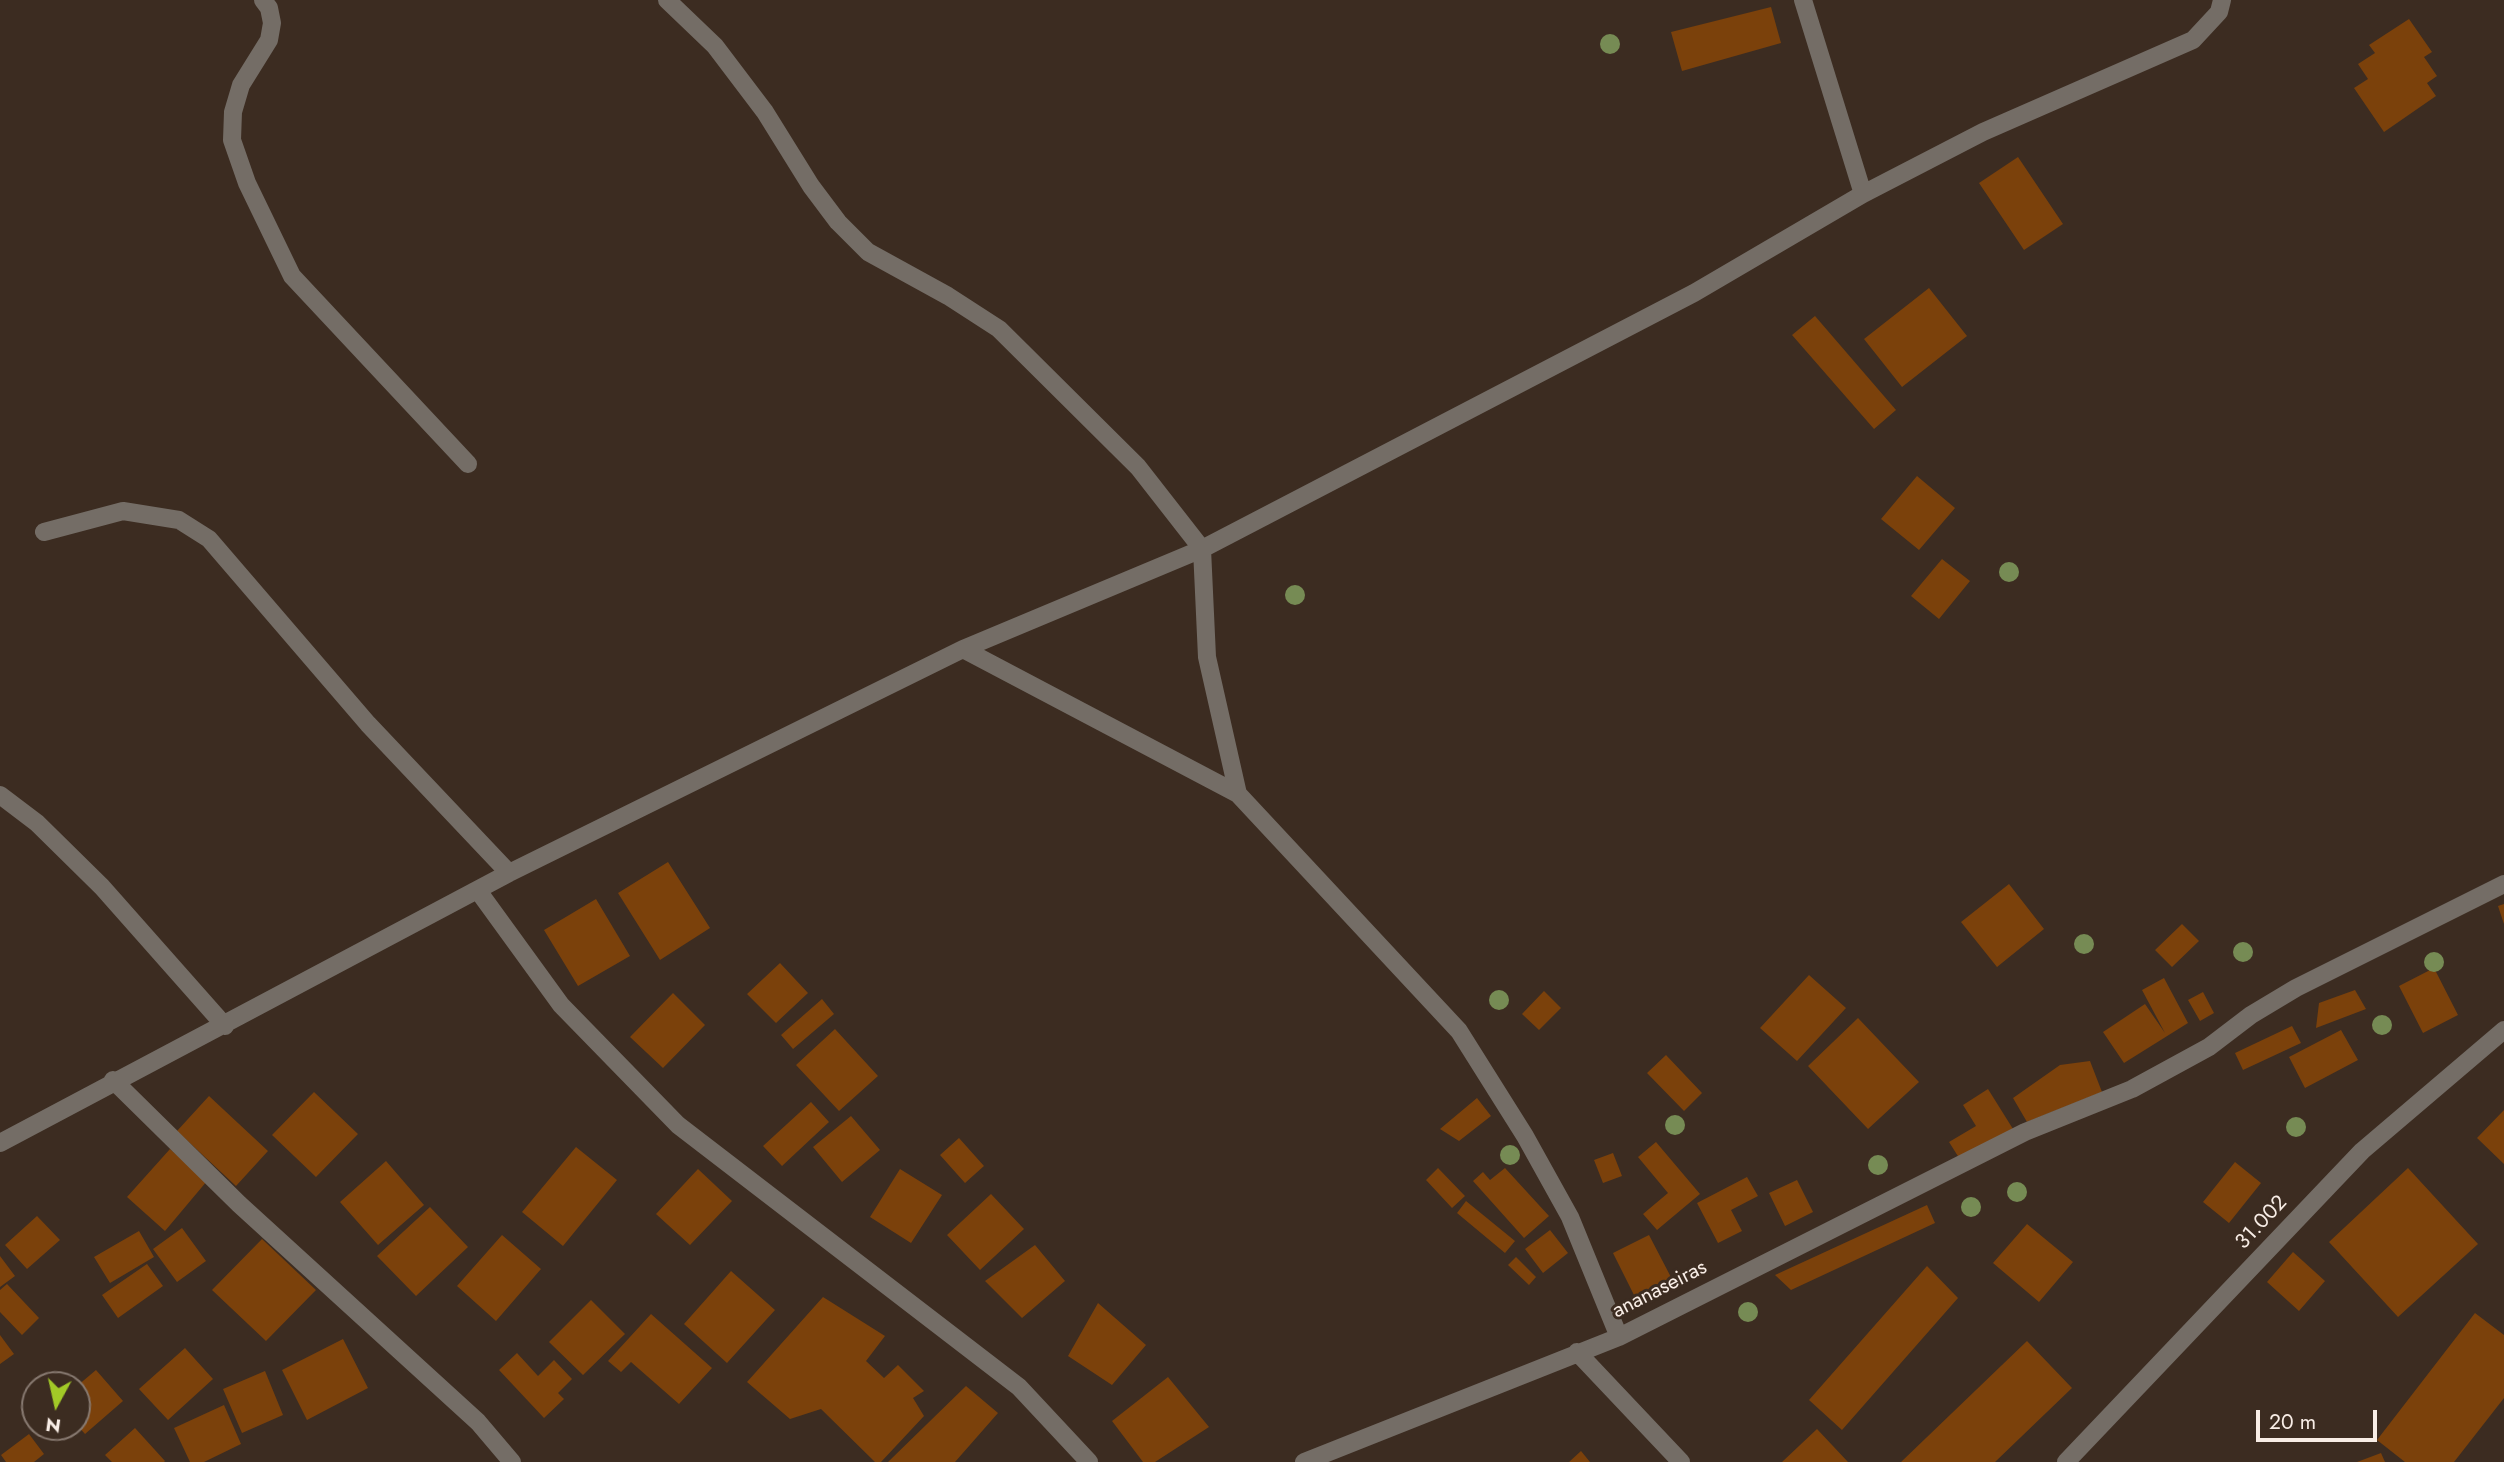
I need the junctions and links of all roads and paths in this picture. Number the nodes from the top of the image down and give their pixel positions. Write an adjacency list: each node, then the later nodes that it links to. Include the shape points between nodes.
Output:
1 (263, 0): 6 (street, via 272,23 269,40 242,85 233,112 232,140 247,183 292,276)
2 (667, 0): 8 (street, via 715,46 838,222 868,252 999,329 1138,467)
3 (1802, 0): 5 (street)
4 (2222, 0): 5 (street, via 2218,12 2193,40 1983,132)
5 (1863, 194): 8 (street, via 1694,293)
6 (468, 464)
7 (44, 532): 12 (street, via 123,511 179,520 209,539 368,724)
8 (1202, 549): 9 (street); 10 (street, via 1207,657)
9 (963, 649): 10 (street); 12 (street)
10 (1238, 794): 19 (street, via 1460,1031 1570,1217)
11 (0, 795): 15 (street, via 37,823 102,887)
12 (509, 873): 14 (street)
13 (2504, 884): 19 (street, ananaseiras, via 2296,988 2209,1047 2132,1088 2025,1132)
14 (480, 892): 15 (street); 22 (street, via 561,1004 678,1125 1019,1387)
15 (225, 1026): 17 (street)
16 (2504, 1030): 25 (street, 31.002, via 2362,1151)
17 (113, 1080): 18 (street); 21 (street, via 239,1204 478,1422)
18 (0, 1143)
19 (1619, 1337): 20 (street, ananaseiras)
20 (1577, 1352): 23 (street, ananaseiras); 24 (street)
21 (512, 1462)
22 (1089, 1462)
23 (1304, 1462)
24 (1681, 1462)
25 (2066, 1462)

